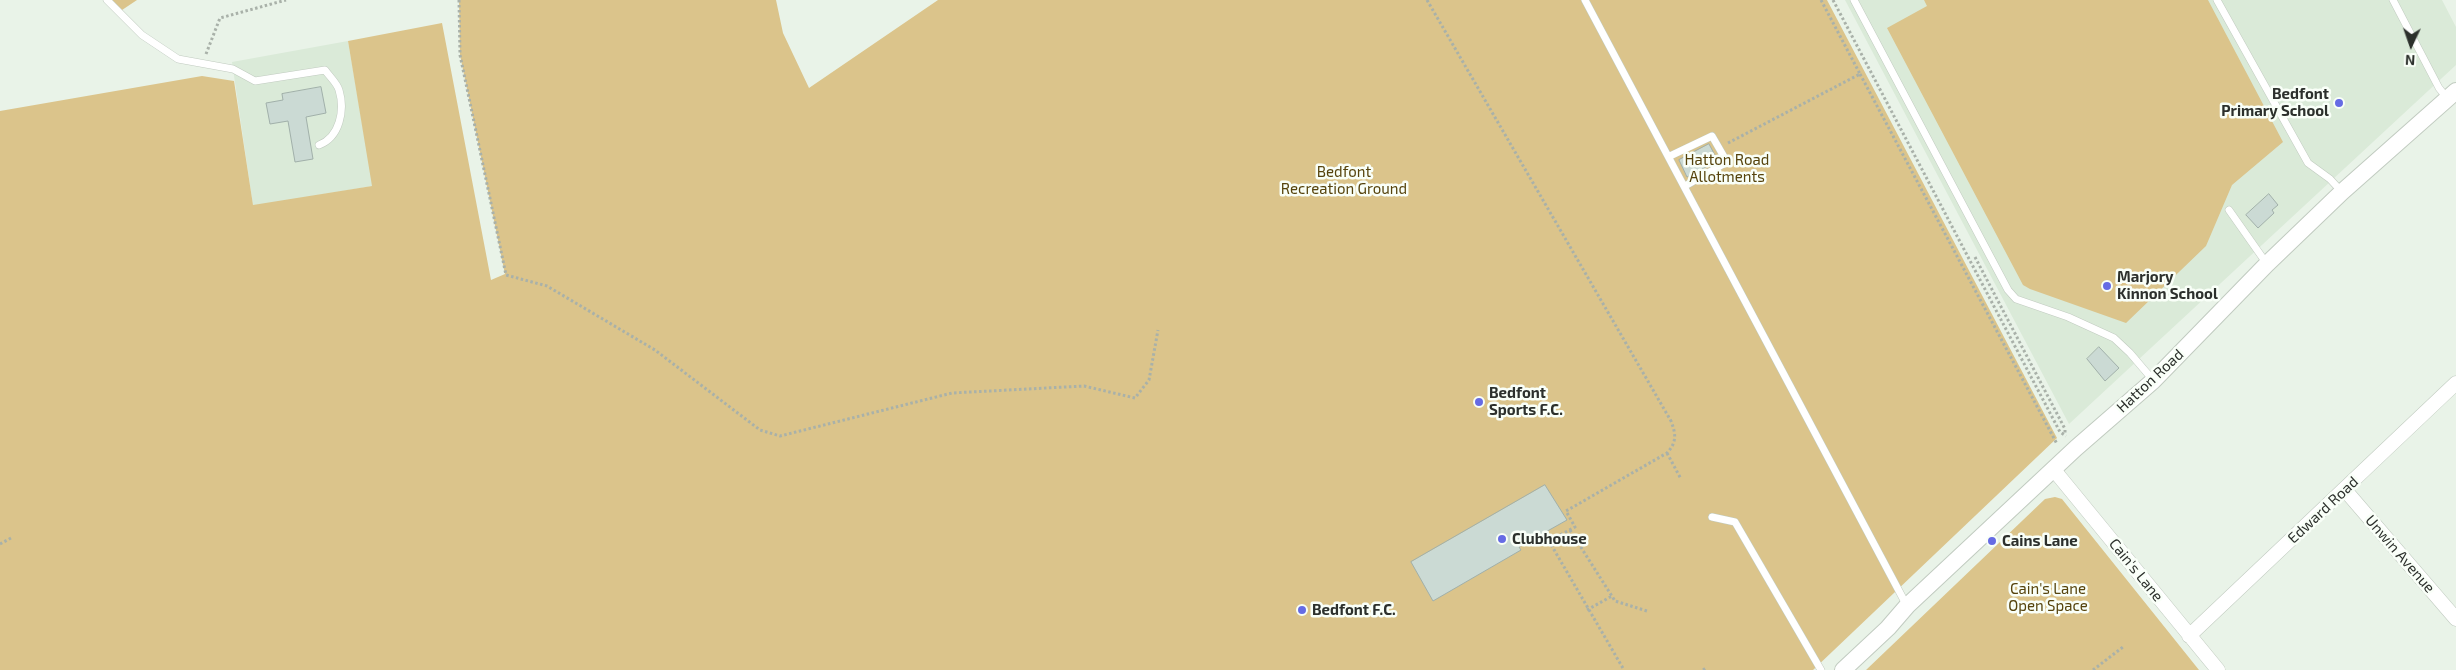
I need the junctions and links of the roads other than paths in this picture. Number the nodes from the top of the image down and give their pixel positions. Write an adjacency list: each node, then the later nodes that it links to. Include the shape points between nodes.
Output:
1 (107, 0): 7 (lane, via 142,35 178,59 233,69 255,81 325,70 339,88 341,114 338,128 331,138)
2 (1585, 0): 8 (lane)
3 (1854, 0): 13 (lane, via 2008,290 2016,298 2114,338)
4 (2218, 0): 10 (lane, via 2308,163)
5 (2393, 0): 6 (lane, via 2439,88)
6 (2452, 94): 10 (street, Hatton Road)
7 (319, 145)
8 (1670, 156): 9 (lane); 9 (lane, via 1712,136 1727,162)
9 (1685, 186): 18 (lane)
10 (2342, 192): 12 (street, Hatton Road)
11 (2229, 210): 12 (lane)
12 (2267, 264): 13 (street, Hatton Road)
13 (2153, 381): 15 (street, Hatton Road)
14 (2456, 383): 16 (street, Edward Road)
15 (2054, 470): 18 (street, Hatton Road); 20 (street, Cain's Lane)
16 (2344, 490): 19 (street, Unwin Avenue); 20 (street, Edward Road)
17 (1712, 517): 21 (lane, via 1735,522)
18 (1907, 606): 22 (street, Hatton Road)
19 (2456, 619)
20 (2189, 636): 23 (street, Cain's Lane)
21 (1821, 670)
22 (1843, 670)
23 (2218, 670)

